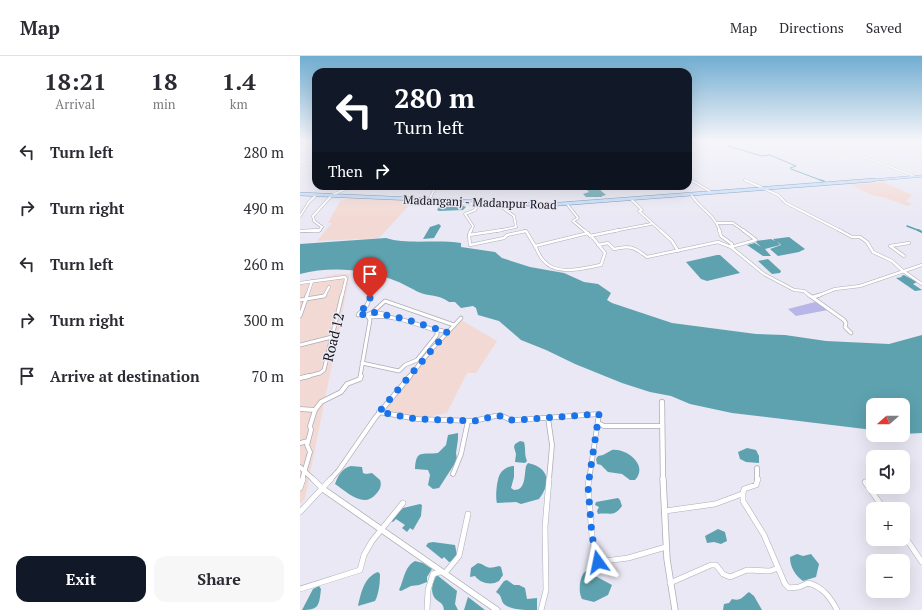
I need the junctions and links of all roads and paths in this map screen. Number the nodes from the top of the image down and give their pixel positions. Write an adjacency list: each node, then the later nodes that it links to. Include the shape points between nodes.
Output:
1 (886, 166): 2 (street)
2 (915, 176): 3 (main road, Madanganj - Madanpur Road); 6 (main road, Madanganj - Madanpur Road)
3 (922, 177)
4 (692, 180): 9 (street)
5 (745, 180): 6 (street)
6 (761, 188): 9 (main road, Madanganj - Madanpur Road); 33 (street, via 852,237 867,242 873,252 892,261)
7 (346, 190): 13 (street)
8 (434, 190): 15 (street)
9 (711, 192): 11 (main road, Madanganj - Madanpur Road)
10 (300, 194): 12 (main road, Madanganj - Madanpur Road)
11 (691, 194): 14 (main road, Madanganj - Madanpur Road); 20 (street)
12 (316, 195): 13 (main road, Madanganj - Madanpur Road); 19 (street, via 310,199)
13 (331, 196): 15 (main road, Madanganj - Madanpur Road); 22 (street, via 312,218 321,228 319,231)
14 (631, 199): 18 (main road, Madanganj - Madanpur Road); 21 (street)
15 (429, 201): 16 (street); 17 (main road, Madanganj - Madanpur Road); 24 (street, via 478,204 475,210 465,214 473,226)
16 (411, 204)
17 (504, 204): 18 (main road, Madanganj - Madanpur Road); 24 (street, via 503,208 514,216 516,227)
18 (567, 204): 23 (street, via 578,218 573,222)
19 (300, 216)
20 (717, 223): 29 (street, via 722,236 732,244); 29 (street, via 733,223 756,240)
21 (652, 224): 25 (street); 30 (street, via 672,241)
22 (300, 231)
23 (588, 233): 25 (street); 28 (street)
24 (469, 235): 28 (street, via 470,245 526,231)
25 (590, 236): 27 (street)
26 (909, 243): 31 (street, via 890,246)
27 (598, 245): 28 (street, via 605,253 601,266 568,269 545,264); 30 (street, via 608,243 614,249 625,246 635,248 647,257)
28 (535, 246)
29 (731, 247): 30 (street, via 718,242); 39 (street, via 773,280 794,290 804,291)
30 (678, 251)
31 (904, 256)
32 (922, 265): 33 (street)
33 (903, 271): 37 (street); 39 (street, via 860,286 835,289)
34 (312, 281): 35 (street); 40 (street); 49 (street, Road 12, via 337,276 346,279)
35 (300, 283)
36 (361, 284): 44 (street, via 370,282 373,285 370,301 358,315)
37 (922, 284)
38 (329, 287): 40 (street, via 325,295)
39 (813, 297): 48 (street, via 844,320 845,327)
40 (306, 299): 41 (street); 43 (street)
41 (300, 300)
42 (372, 312): 44 (street); 46 (street, via 385,301); 47 (street)
43 (300, 316)
44 (368, 316): 51 (street); 51 (street, via 391,317 437,333 436,338 417,360 399,371)
45 (461, 318): 46 (street)
46 (454, 325): 47 (street)
47 (447, 332): 56 (street)
48 (851, 333)
49 (332, 337): 50 (street); 52 (street, Road 12, via 324,370)
50 (300, 345)
51 (362, 363): 55 (street, via 359,380 347,384 340,392 321,402)
52 (300, 378)
53 (662, 402): 60 (street)
54 (300, 409): 55 (street)
55 (315, 410): 61 (street, via 310,423)
56 (379, 412): 58 (street, via 417,419); 69 (street, via 347,460)
57 (548, 418): 58 (street, via 511,420 495,416); 59 (street, via 599,414); 86 (street, via 552,449 546,510 547,587)
58 (468, 421): 66 (street, via 461,454)
59 (598, 423): 60 (street, via 604,426); 78 (street, via 588,486 592,536 598,562 628,558)
60 (662, 426): 73 (street)
61 (308, 442): 62 (street); 65 (street, via 307,448 310,452)
62 (300, 443)
63 (300, 467): 65 (street)
64 (757, 468): 70 (street, via 756,485 744,489)
65 (305, 470): 68 (street); 69 (street)
66 (453, 474)
67 (865, 482): 72 (street)
68 (300, 488)
69 (323, 489): 74 (street); 76 (street)
70 (742, 494): 73 (street, via 715,504); 80 (street, via 745,507 767,541)
71 (404, 502): 76 (street)
72 (879, 502)
73 (665, 511): 78 (street)
74 (300, 512)
75 (468, 514): 81 (street, via 459,556)
76 (380, 529): 81 (street); 83 (street, via 365,553 360,570)
77 (910, 544): 79 (street)
78 (666, 547): 82 (street)
79 (922, 562)
80 (778, 568): 82 (street, via 770,571 747,570 730,577 723,574 716,565 711,565); 88 (street, via 780,577 789,588 813,584 826,593)
81 (445, 574): 84 (street, via 433,574 428,590); 85 (street)
82 (670, 583): 87 (street)
83 (300, 589)
84 (427, 610)
85 (497, 610)
86 (541, 610)
87 (675, 610)
88 (837, 610)

